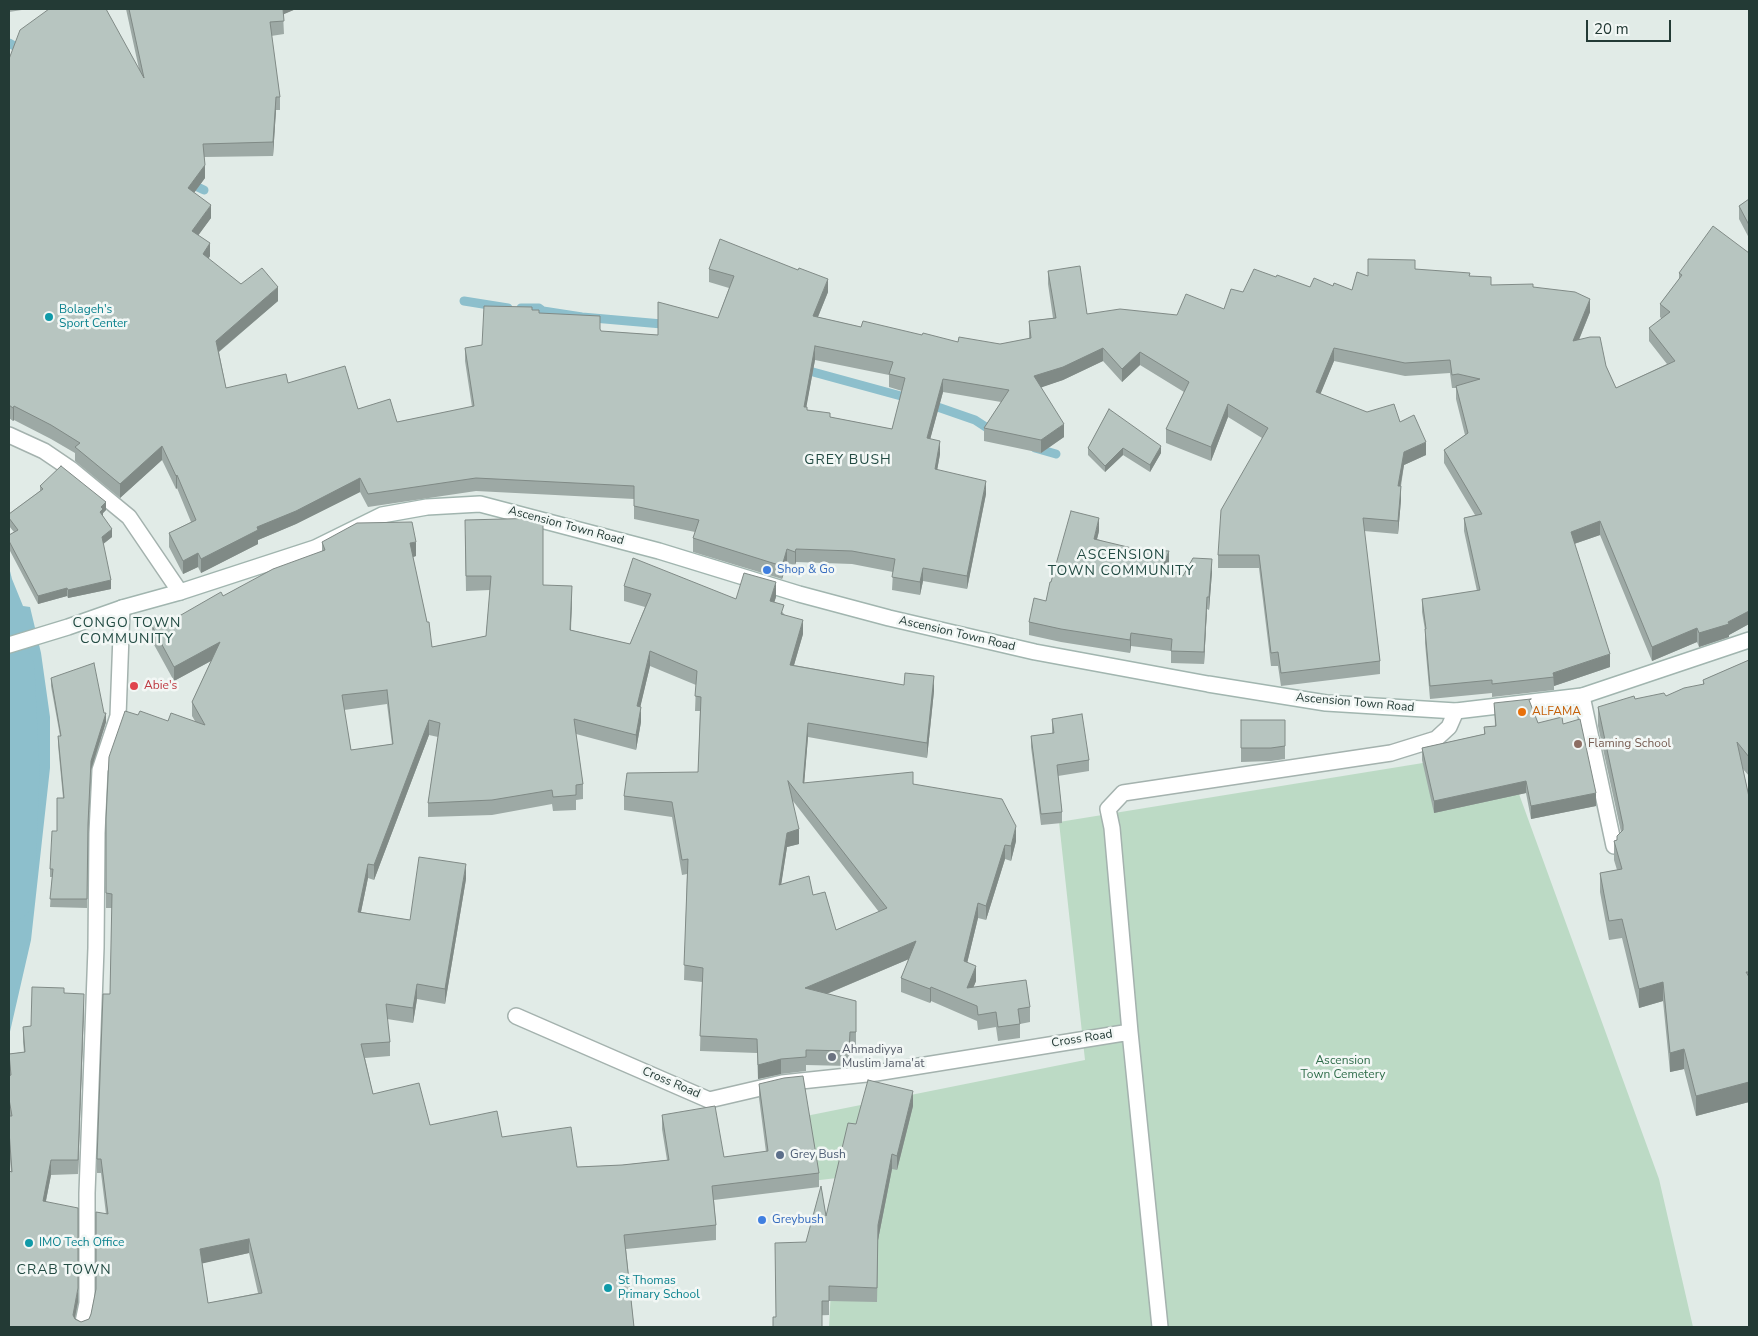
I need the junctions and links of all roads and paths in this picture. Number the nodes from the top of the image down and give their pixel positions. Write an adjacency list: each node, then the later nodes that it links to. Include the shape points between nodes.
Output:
1 (9, 435): 2 (main road, via 44,451 72,470 128,517)
2 (180, 592): 3 (main road, Ascension Town Road); 7 (main road, Ascension Town Road, via 315,548 382,515 427,507 480,504 660,551 888,618 1035,652 1326,703)
3 (122, 608): 5 (main road, Ascension Town Road); 11 (main road, via 118,716 100,770 86,1302)
4 (1749, 640): 6 (main road, Ascension Town Road)
5 (9, 645)
6 (1582, 696): 7 (main road, Ascension Town Road); 8 (main road)
7 (1456, 711): 10 (main road, via 1449,727 1436,739 1391,753 1123,793 1108,810)
8 (1614, 846)
9 (516, 1016): 10 (main road, Cross Road, via 709,1100 782,1083 876,1073)
10 (1130, 1032): 12 (main road)
11 (82, 1327)
12 (1160, 1327)

